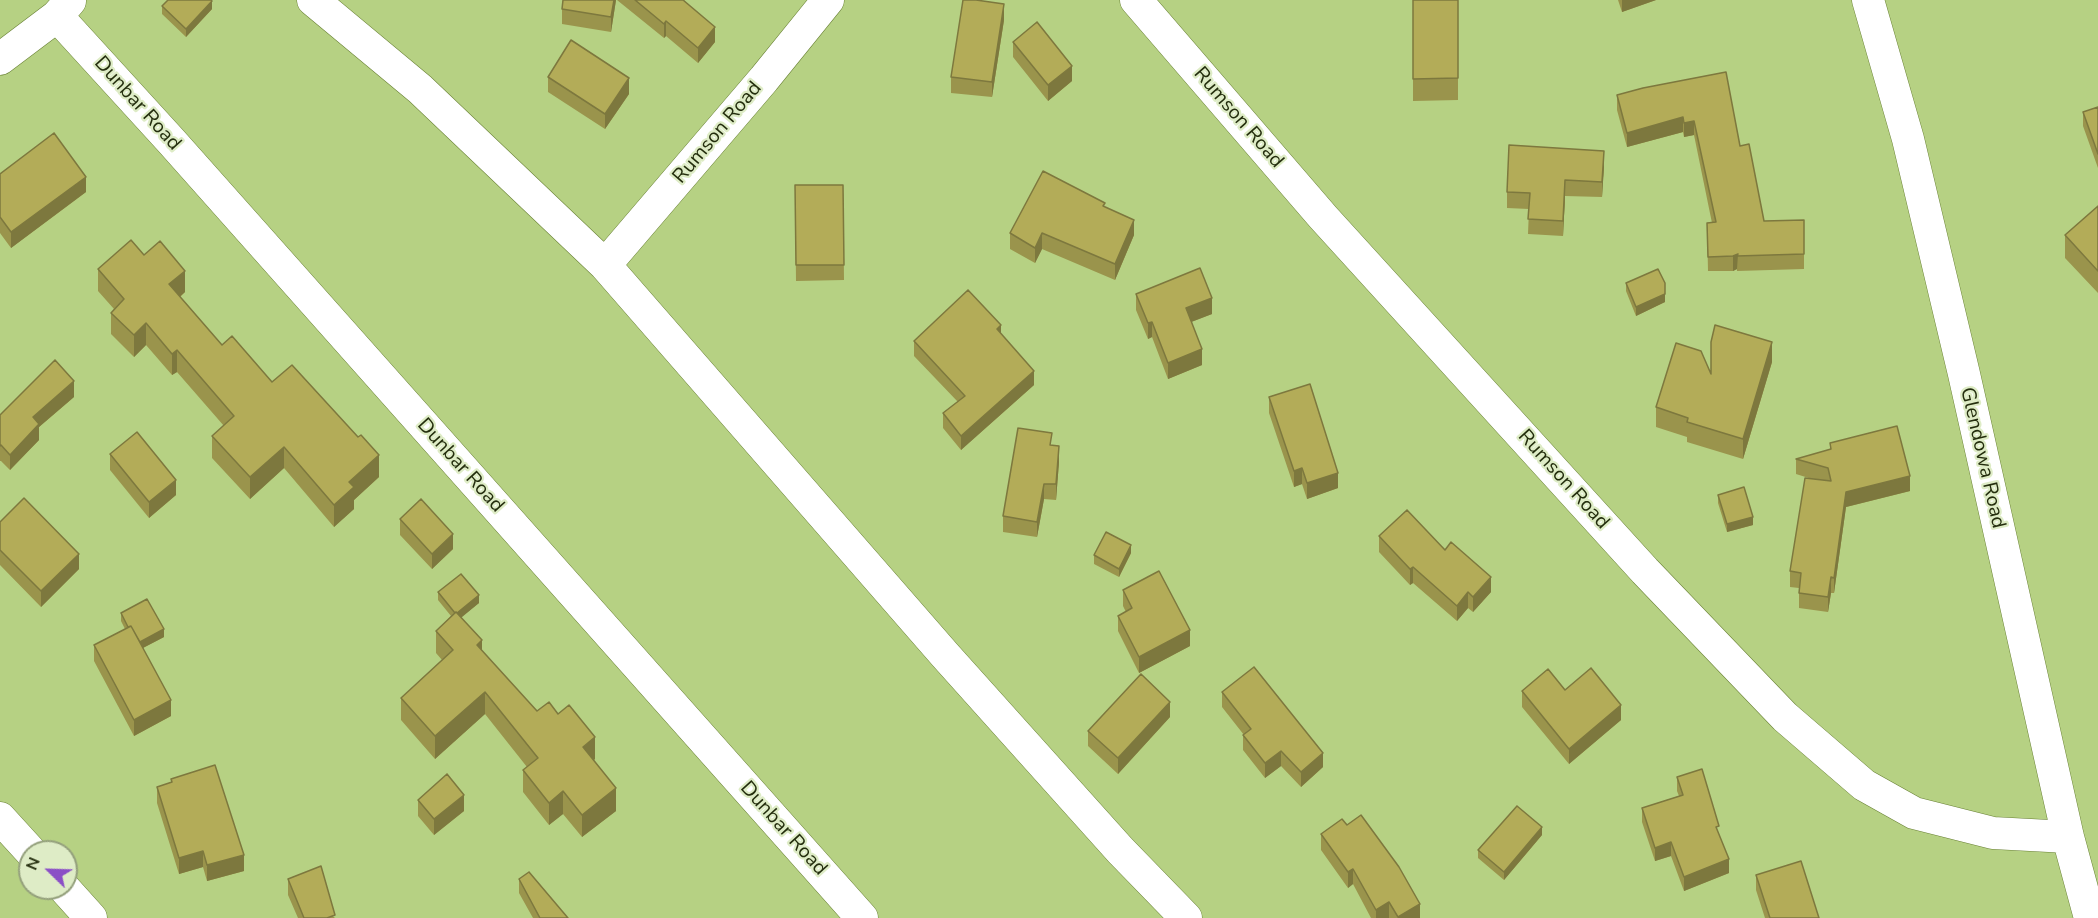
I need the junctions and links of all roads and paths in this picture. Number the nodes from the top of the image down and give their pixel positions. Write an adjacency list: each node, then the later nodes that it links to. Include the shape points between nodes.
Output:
1 (313, 0): 7 (street, via 420,90)
2 (828, 0): 7 (street, Rumson Road)
3 (1136, 0): 9 (street, Rumson Road, via 1356,252 1645,571 1785,717 1864,785 1914,813 1993,833)
4 (1868, 0): 9 (street, Glendowa Road, via 1913,161)
5 (64, 8): 6 (street); 13 (street, Dunbar Road, via 188,160)
6 (0, 58)
7 (605, 265): 14 (street, via 945,655)
8 (0, 818): 10 (street)
9 (2068, 837): 15 (street, Glendowa Road)
10 (20, 840)
11 (75, 900): 12 (street)
12 (91, 918)
13 (862, 918)
14 (1186, 918)
15 (2090, 918)

